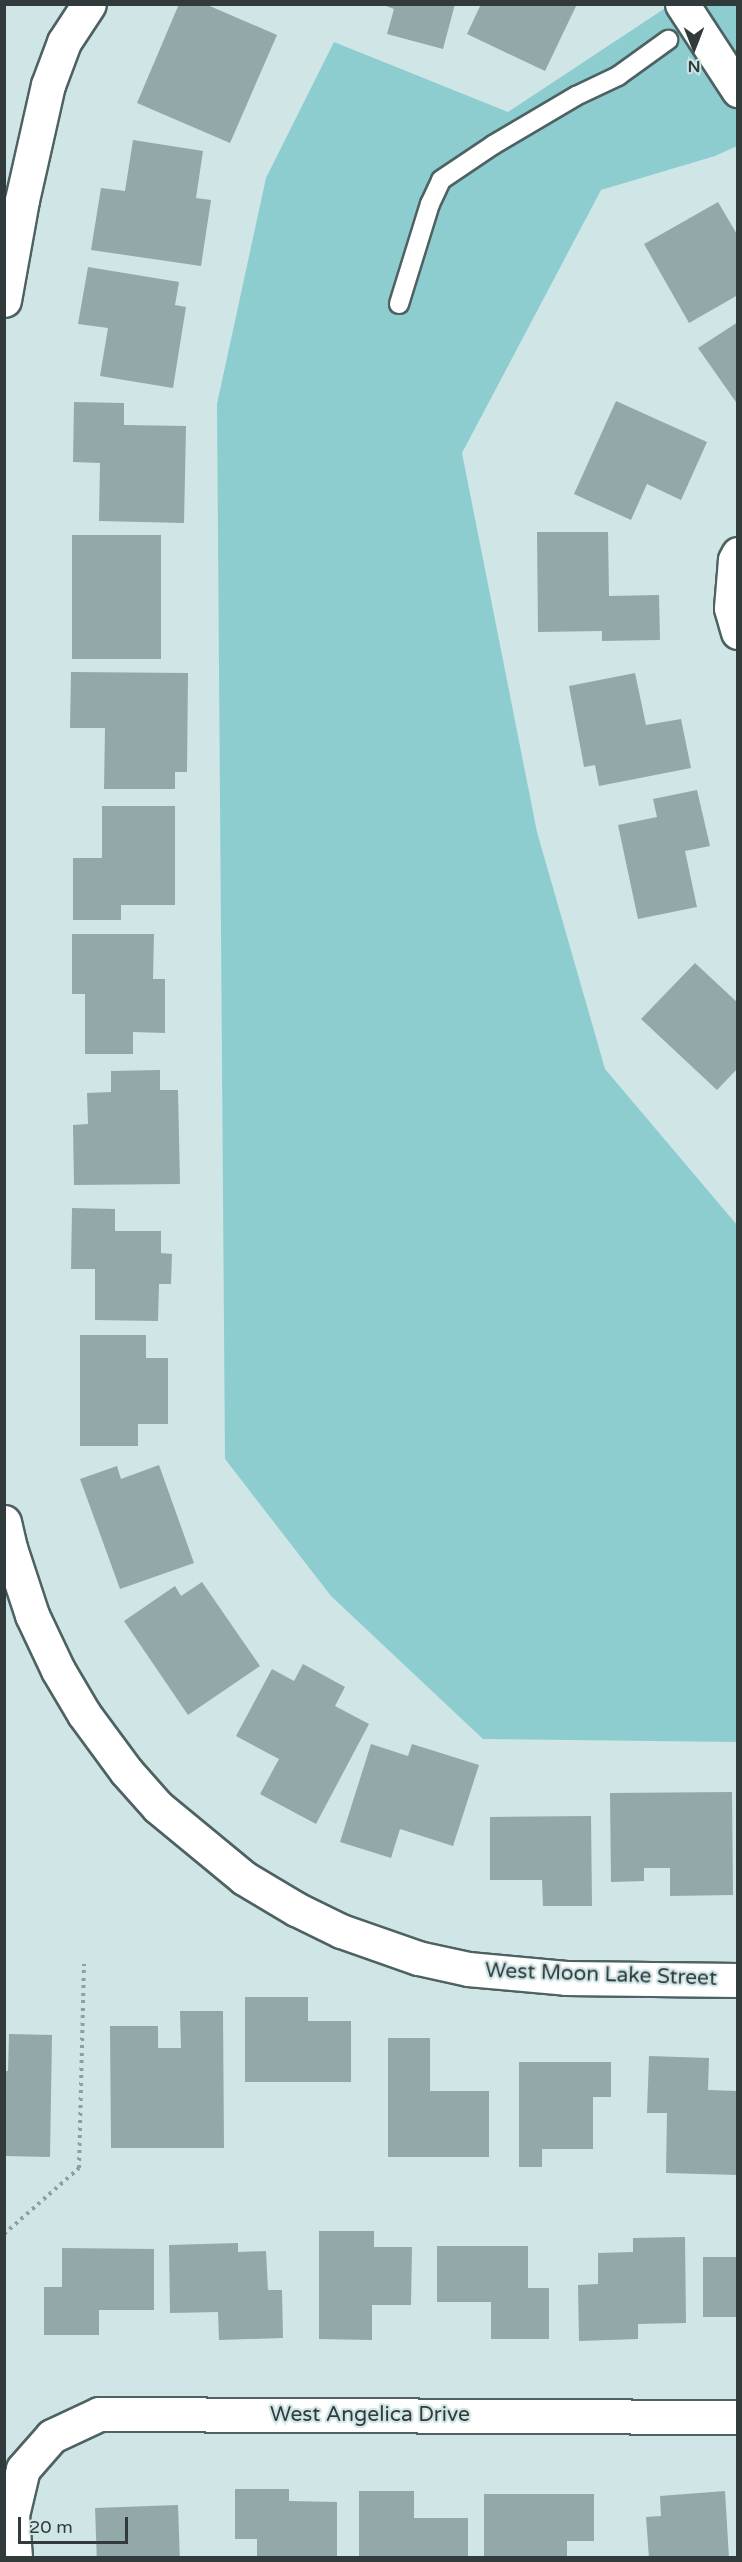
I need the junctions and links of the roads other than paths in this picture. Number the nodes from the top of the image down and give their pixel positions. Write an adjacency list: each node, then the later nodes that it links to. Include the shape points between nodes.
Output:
1 (89, 4): 5 (street, via 64,42 48,85)
2 (682, 4): 4 (street)
3 (668, 40): 6 (lane, via 618,76 576,96 441,180)
4 (738, 90)
5 (4, 300)
6 (399, 304)
7 (738, 554): 8 (street, via 731,609)
8 (738, 632)
9 (4, 1522): 10 (street, West Moon Lake Street, via 32,1616 84,1714 126,1772 158,1807 244,1878 296,1909 352,1935 418,1958 468,1969 566,1978)
10 (738, 1980)
11 (738, 2416): 12 (street, West Angelica Drive, via 99,2414 52,2436 23,2469 12,2515)
12 (15, 2558)

